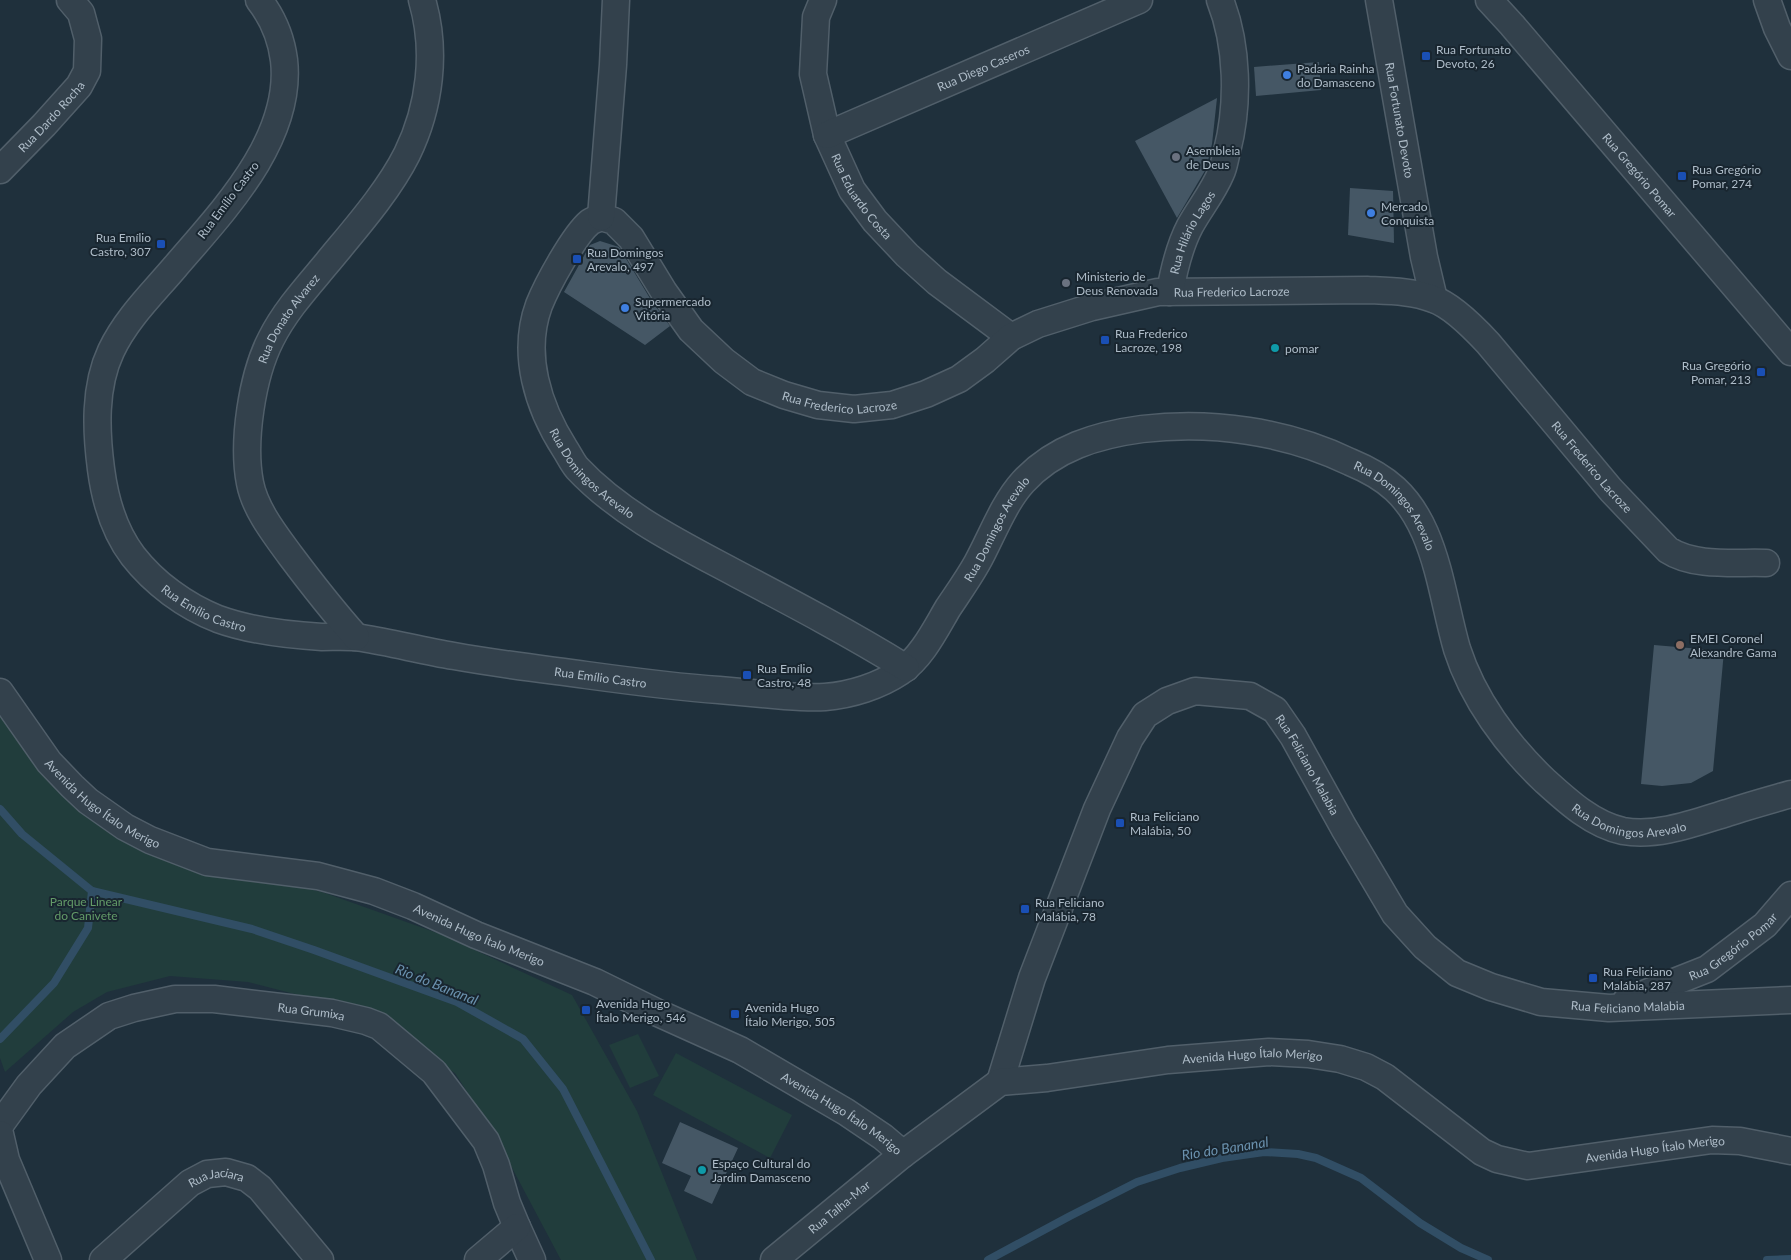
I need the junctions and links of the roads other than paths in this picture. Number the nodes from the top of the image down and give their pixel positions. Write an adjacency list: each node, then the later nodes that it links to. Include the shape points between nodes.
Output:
1 (70, 0): 13 (street, Rua Dardo Rocha, via 81,13 88,39 87,71 79,86)
2 (259, 0): 20 (street, Rua Emílio Castro, via 270,14 281,40 285,85 282,107 263,153 232,198 135,312 110,353 100,381 97,413 103,483 112,518 129,551 154,580 182,601 216,618 262,632)
3 (422, 0): 20 (street, Rua Donato Alvarez, via 429,32 430,75 420,121 407,154 364,218 291,307 270,340 258,371 250,410 247,445 250,483 260,509 322,599)
4 (616, 0): 14 (street)
5 (823, 0): 12 (street, Rua Eduardo Costa, via 816,17 813,74)
6 (1139, 0): 12 (street, Rua Diego Caseros)
7 (1220, 0): 15 (street, Rua Hilário Lagos, via 1233,58 1236,103 1231,136 1222,172 1180,248)
8 (1379, 0): 16 (street, Rua Fortunato Devoto)
9 (1489, 0): 18 (street, Rua Gregório Pomar)
10 (1766, 0): 11 (street)
11 (1791, 56)
12 (827, 135): 17 (street, Rua Eduardo Costa, via 852,190 875,221 907,256 937,282)
13 (0, 170)
14 (600, 217): 17 (street, Rua Frederico Lacroze, via 614,221 631,238 691,330 724,361 752,382 818,405 854,410 892,405 926,394 959,379); 21 (street, Rua Domingos Arevalo, via 584,229 544,292 532,336 539,398 552,428 576,466 607,495 676,541)
15 (1170, 292): 16 (street, Rua Frederico Lacroze, via 1367,290 1402,292); 17 (street, Rua Frederico Lacroze, via 1092,307 1038,324)
16 (1434, 299): 19 (street, Rua Frederico Lacroze, via 1470,325 1488,343 1611,490 1668,550 1694,561)
17 (1011, 337)
18 (1791, 352)
19 (1766, 563)
20 (356, 637): 21 (street, Rua Emílio Castro, via 451,656 680,688 803,698 866,689)
21 (906, 668): 23 (street, Rua Domingos Arevalo, via 928,642 1020,485 1058,453 1083,441 1138,430 1187,426 1238,429 1292,440 1333,453 1374,473 1409,504 1425,532 1459,653 1475,692 1505,737 1541,777 1597,821 1624,831 1677,828)
22 (0, 692): 30 (street, Avenida Hugo Ítalo Merigo, via 49,762 72,786 125,827 142,836 206,862 318,876 374,891 595,982 740,1050 846,1112)
23 (1791, 794)
24 (1791, 895): 26 (street, Rua Gregório Pomar, via 1765,925 1706,969)
25 (1791, 1000): 26 (street, Rua Feliciano Malabia)
26 (1610, 1008): 27 (street, Rua Feliciano Malabia, via 1542,1002 1491,987 1457,972 1425,947 1395,914 1275,710 1250,696 1195,691 1167,701 1145,715 1130,738 1097,808 1035,969)
27 (1000, 1082): 29 (street, Avenida Hugo Ítalo Merigo, via 1168,1060 1269,1052 1308,1054 1340,1059 1385,1077 1482,1152 1511,1163 1528,1166 1712,1140 1740,1141); 30 (street, Avenida Hugo Ítalo Merigo)
28 (1, 1126): 31 (street, Rua Grumixa, via 29,1085 66,1046 109,1016 175,999 214,999 332,1013 379,1026 434,1072 486,1141); 32 (street, via 6,1160)
29 (1791, 1151)
30 (903, 1154): 37 (street, Rua Talha-Mar)
31 (516, 1227): 35 (street); 36 (street, Rua Grumixa)
32 (48, 1260)
33 (103, 1260): 34 (street, Rua Jaciara, via 190,1183 207,1174 226,1172 247,1178 260,1188)
34 (320, 1260)
35 (478, 1260)
36 (532, 1260)
37 (774, 1260)

